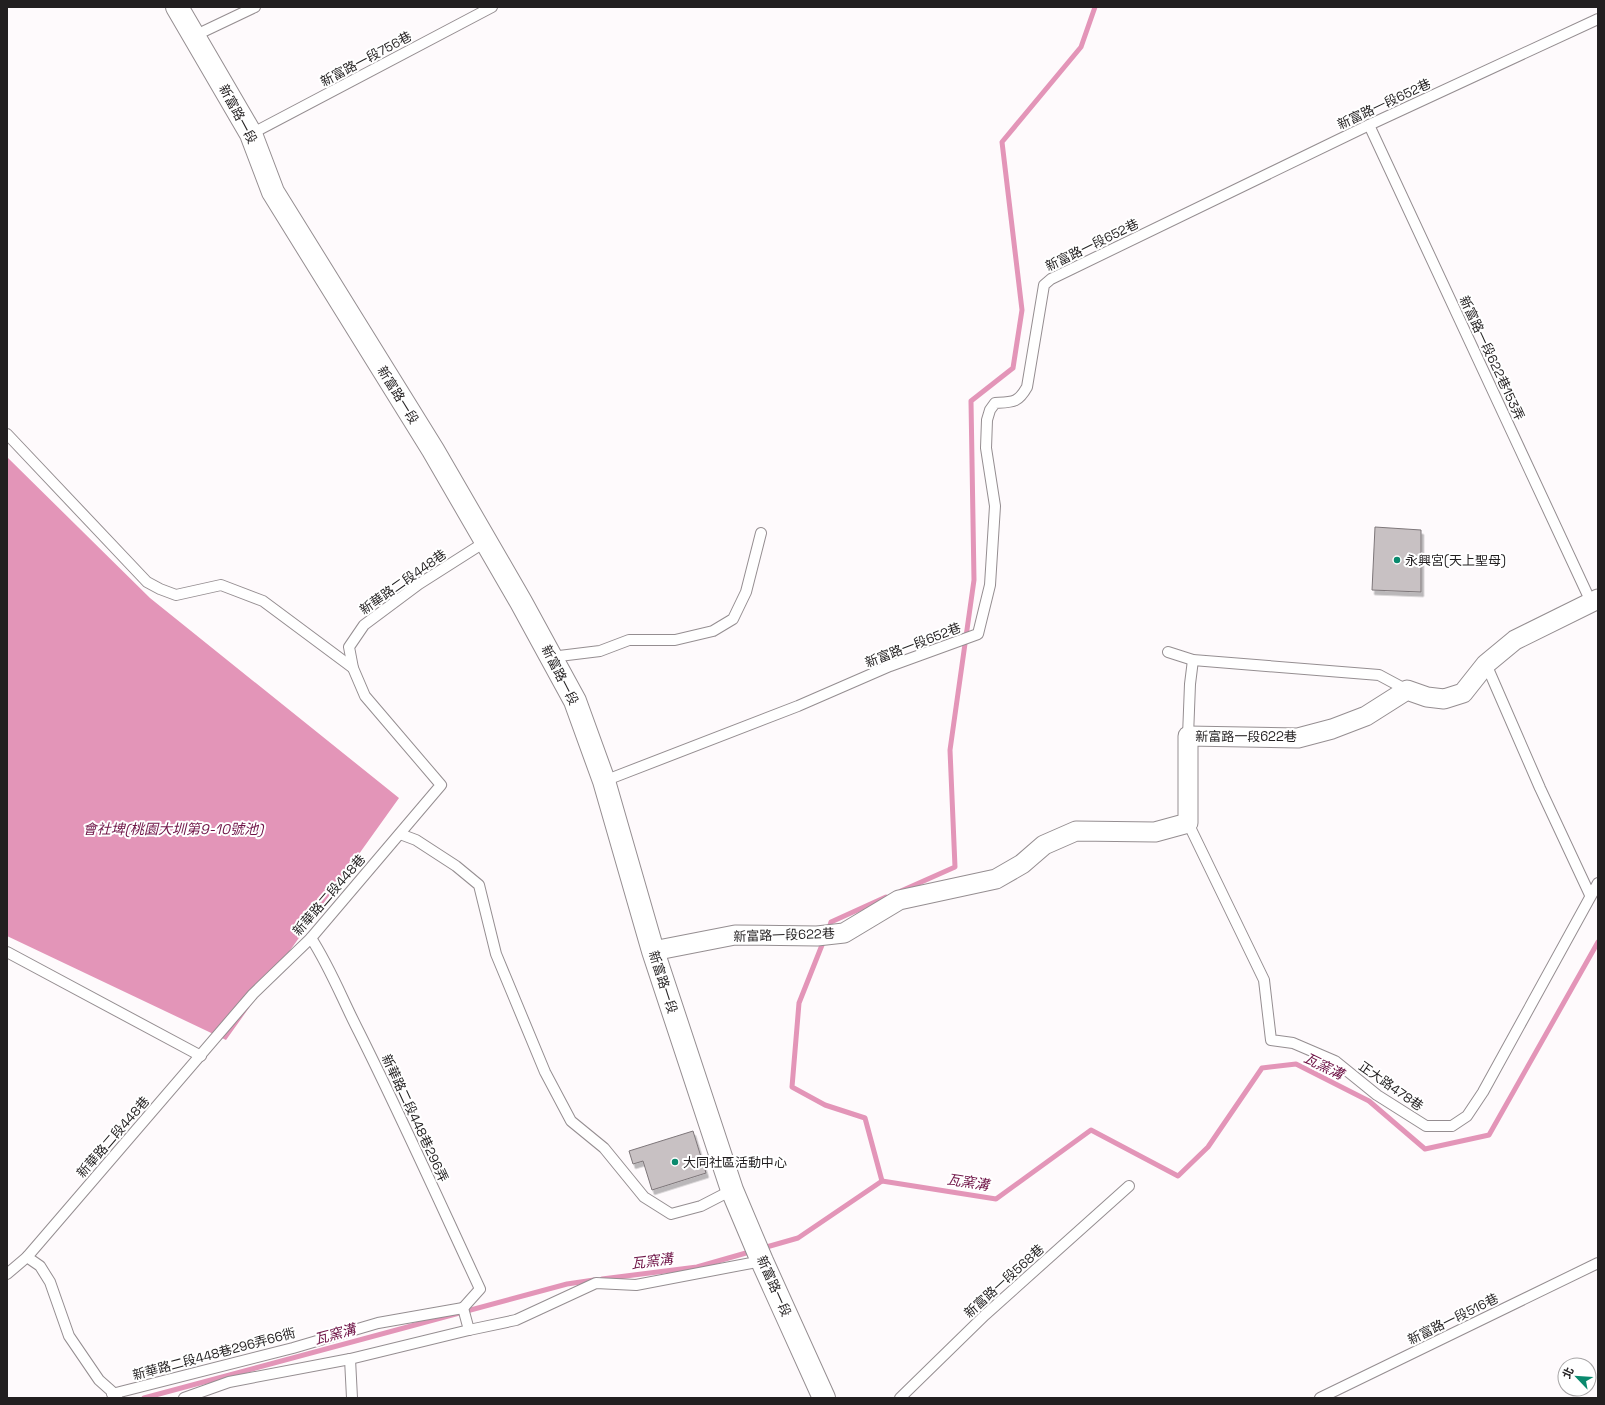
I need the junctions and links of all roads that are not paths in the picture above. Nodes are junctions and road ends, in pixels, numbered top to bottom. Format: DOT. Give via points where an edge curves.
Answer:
graph roads {
  1 [pos="178,7"];
  2 [pos="255,7"];
  3 [pos="492,7"];
  4 [pos="1598,19"];
  5 [pos="194,36"];
  6 [pos="1370,125"];
  7 [pos="251,134"];
  8 [pos="7,434"];
  9 [pos="761,533"];
  10 [pos="484,542"];
  11 [pos="1594,601"];
  12 [pos="1168,652"];
  13 [pos="551,657"];
  14 [pos="1193,660"];
  15 [pos="1486,664"];
  16 [pos="353,668"];
  17 [pos="1406,690"];
  18 [pos="1188,736"];
  19 [pos="604,781"];
  20 [pos="1188,823"];
  21 [pos="400,834"];
  22 [pos="1598,883"];
  23 [pos="1590,895"];
  24 [pos="311,938"];
  25 [pos="653,951"];
  26 [pos="7,952"];
  27 [pos="200,1056"];
  28 [pos="1129,1186"];
  29 [pos="732,1190"];
  30 [pos="27,1257"];
  31 [pos="762,1261"];
  32 [pos="1598,1263"];
  33 [pos="7,1274"];
  34 [pos="463,1308"];
  35 [pos="469,1330"];
  36 [pos="350,1359"];
  37 [pos="116,1396"];
  38 [pos="184,1398"];
  39 [pos="352,1398"];
  40 [pos="824,1398"];
  41 [pos="900,1398"];
  42 [pos="1320,1398"];
  1 -- 5 [label="street, 新富路一段"];
  2 -- 5 [label="lane"];
  3 -- 7 [label="lane, 新富路一段756巷"];
  4 -- 6 [label="lane, 新富路一段652巷"];
  5 -- 7 [label="street, 新富路一段"];
  6 -- 11 [label="lane, 新富路一段622巷153弄"];
  6 -- 19 [label="lane, 新富路一段652巷" via="1044,285 1027,387 1022,397 1014,402 995,403 987,420 986,448 995,506 990,585 978,634 890,666 798,706"];
  7 -- 10 [label="street, 新富路一段" via="273,192 433,450"];
  8 -- 16 [label="lane" via="147,582 176,595 221,585 263,601"];
  9 -- 13 [label="lane" via="742,598 733,618 713,631 675,640 629,640 600,651"];
  10 -- 13 [label="street, 新富路一段"];
  10 -- 16 [label="lane, 新華路二段448巷" via="419,584 364,625 349,647"];
  11 -- 15 [label="street" via="1515,640"];
  12 -- 14 [label="lane"];
  13 -- 19 [label="street, 新富路一段" via="575,700"];
  14 -- 17 [label="lane" via="1379,675"];
  14 -- 18 [label="lane"];
  15 -- 17 [label="street" via="1463,694 1444,699"];
  15 -- 23 [label="lane"];
  16 -- 21 [label="lane, 新華路二段448巷" via="365,696 440,785"];
  17 -- 18 [label="street, 新富路一段622巷" via="1366,716 1298,738"];
  18 -- 20 [label="street, 新富路一段622巷"];
  19 -- 25 [label="street, 新富路一段"];
  20 -- 23 [label="lane, 正大路478巷" via="1264,980 1271,1040 1293,1043 1335,1061 1377,1095 1426,1126 1452,1126 1467,1116 1483,1092"];
  20 -- 25 [label="street, 新富路一段622巷" via="1156,832 1076,831 1044,845 1022,864 996,879 898,900 844,933 817,936 735,935"];
  21 -- 24 [label="lane, 新華路二段448巷"];
  21 -- 29 [label="lane" via="416,840 456,866 479,885 496,954 545,1072 571,1121 604,1148 644,1197 671,1214 701,1206"];
  22 -- 23 [label="lane, 正大路478巷"];
  24 -- 27 [label="lane, 新華路二段448巷" via="253,994"];
  24 -- 34 [label="lane, 新華路二段448巷296弄" via="327,964 396,1107 480,1289"];
  25 -- 29 [label="street, 新富路一段"];
  26 -- 27 [label="lane"];
  27 -- 30 [label="lane, 新華路二段448巷"];
  28 -- 41 [label="lane, 新富路一段568巷" via="985,1315"];
  29 -- 31 [label="street, 新富路一段"];
  30 -- 33 [label="lane, 新華路二段448巷"];
  30 -- 37 [label="lane" via="40,1266 50,1282 69,1336 99,1380"];
  31 -- 35 [label="lane" via="636,1285 596,1283 516,1320"];
  31 -- 40 [label="street, 新富路一段"];
  32 -- 42 [label="lane, 新富路一段516巷"];
  34 -- 35 [label="lane"];
  34 -- 37 [label="lane, 新華路二段448巷296弄66衖" via="378,1323"];
  35 -- 36 [label="lane"];
  36 -- 38 [label="lane" via="229,1382"];
  36 -- 39 [label="lane"];
}
